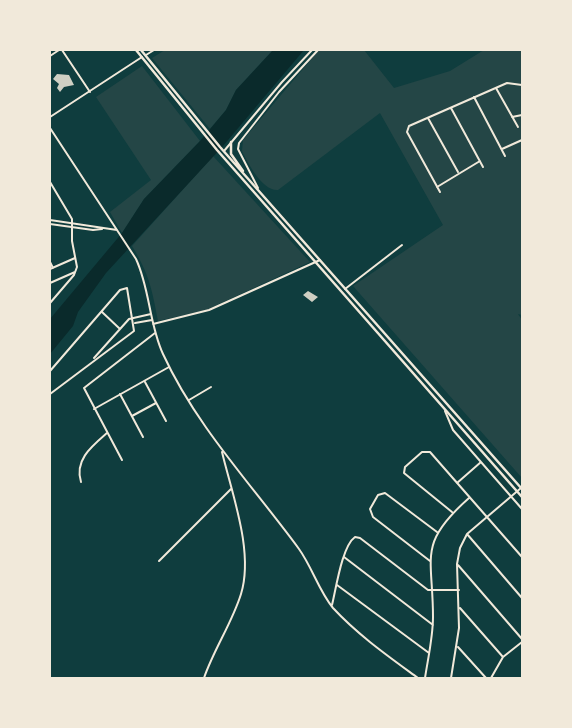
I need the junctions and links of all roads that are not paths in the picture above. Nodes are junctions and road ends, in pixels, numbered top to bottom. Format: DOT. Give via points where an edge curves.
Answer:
graph roads {
  1 [pos="61,50"];
  2 [pos="136,50"];
  3 [pos="141,50"];
  4 [pos="154,50"];
  5 [pos="312,50"];
  6 [pos="318,50"];
  7 [pos="50,56"];
  8 [pos="144,56"];
  9 [pos="522,85"];
  10 [pos="496,88"];
  11 [pos="90,92"];
  12 [pos="474,98"];
  13 [pos="450,108"];
  14 [pos="522,115"];
  15 [pos="50,116"];
  16 [pos="428,117"];
  17 [pos="512,117"];
  18 [pos="518,127"];
  19 [pos="50,128"];
  20 [pos="522,140"];
  21 [pos="231,142"];
  22 [pos="502,149"];
  23 [pos="224,151"];
  24 [pos="506,156"];
  25 [pos="480,161"];
  26 [pos="483,166"];
  27 [pos="243,172"];
  28 [pos="458,172"];
  29 [pos="50,182"];
  30 [pos="437,186"];
  31 [pos="258,189"];
  32 [pos="440,192"];
  33 [pos="50,222"];
  34 [pos="73,224"];
  35 [pos="73,228"];
  36 [pos="104,228"];
  37 [pos="117,230"];
  38 [pos="402,245"];
  39 [pos="75,258"];
  40 [pos="320,260"];
  41 [pos="50,262"];
  42 [pos="316,262"];
  43 [pos="51,268"];
  44 [pos="76,272"];
  45 [pos="50,283"];
  46 [pos="345,289"];
  47 [pos="50,303"];
  48 [pos="102,312"];
  49 [pos="151,314"];
  50 [pos="133,317"];
  51 [pos="152,320"];
  52 [pos="134,323"];
  53 [pos="153,324"];
  54 [pos="120,329"];
  55 [pos="155,333"];
  56 [pos="91,361"];
  57 [pos="169,366"];
  58 [pos="410,366"];
  59 [pos="50,371"];
  60 [pos="145,382"];
  61 [pos="211,387"];
  62 [pos="50,394"];
  63 [pos="120,394"];
  64 [pos="189,400"];
  65 [pos="156,403"];
  66 [pos="445,408"];
  67 [pos="94,410"];
  68 [pos="132,416"];
  69 [pos="166,421"];
  70 [pos="107,433"];
  71 [pos="143,437"];
  72 [pos="222,449"];
  73 [pos="122,460"];
  74 [pos="481,462"];
  75 [pos="81,482"];
  76 [pos="457,483"];
  77 [pos="231,489"];
  78 [pos="521,489"];
  79 [pos="517,491"];
  80 [pos="511,496"];
  81 [pos="522,497"];
  82 [pos="469,498"];
  83 [pos="522,509"];
  84 [pos="452,512"];
  85 [pos="487,517"];
  86 [pos="437,532"];
  87 [pos="467,534"];
  88 [pos="522,557"];
  89 [pos="344,558"];
  90 [pos="430,561"];
  91 [pos="159,562"];
  92 [pos="457,564"];
  93 [pos="337,585"];
  94 [pos="459,590"];
  95 [pos="432,591"];
  96 [pos="522,598"];
  97 [pos="331,605"];
  98 [pos="460,608"];
  99 [pos="433,625"];
  100 [pos="522,640"];
  101 [pos="457,646"];
  102 [pos="429,653"];
  103 [pos="503,657"];
  104 [pos="492,674"];
  105 [pos="204,678"];
  106 [pos="418,678"];
  107 [pos="425,678"];
  108 [pos="451,678"];
  109 [pos="486,678"];
  110 [pos="491,678"];
  111 [pos="495,678"];
  1 -- 7 [label="street"];
  1 -- 11 [label="street"];
  2 -- 8 [label="main road"];
  3 -- 8 [label="main road"];
  4 -- 8 [label="street"];
  5 -- 21 [label="street"];
  6 -- 31 [label="street" via="279,92 239,143 238,149"];
  8 -- 11 [label="street"];
  8 -- 23 [label="main road"];
  8 -- 42 [label="main road" via="217,150"];
  9 -- 10 [label="street" via="507,83"];
  10 -- 12 [label="street"];
  10 -- 17 [label="street"];
  11 -- 15 [label="street"];
  12 -- 13 [label="street"];
  12 -- 22 [label="street"];
  13 -- 16 [label="street"];
  13 -- 25 [label="street"];
  14 -- 17 [label="street"];
  16 -- 28 [label="street"];
  16 -- 30 [label="street" via="409,126 407,132"];
  17 -- 18 [label="street"];
  19 -- 37 [label="street"];
  20 -- 22 [label="street"];
  21 -- 23 [label="street"];
  21 -- 27 [label="main road" via="231,154"];
  22 -- 24 [label="street"];
  23 -- 27 [label="main road"];
  25 -- 26 [label="street"];
  25 -- 28 [label="street"];
  27 -- 31 [label="main road"];
  28 -- 30 [label="street"];
  29 -- 34 [label="street"];
  30 -- 32 [label="street"];
  31 -- 40 [label="main road"];
  33 -- 34 [label="street"];
  33 -- 35 [label="street"];
  34 -- 35 [label="street"];
  34 -- 36 [label="street"];
  35 -- 36 [label="street"];
  35 -- 39 [label="street"];
  36 -- 37 [label="street"];
  37 -- 49 [label="street" via="143,276"];
  38 -- 46 [label="street"];
  39 -- 43 [label="street"];
  39 -- 44 [label="street"];
  40 -- 42 [label="street"];
  40 -- 46 [label="main road"];
  41 -- 43 [label="street"];
  42 -- 53 [label="street" via="209,310"];
  42 -- 58 [label="main road"];
  44 -- 45 [label="street"];
  44 -- 47 [label="street"];
  46 -- 58 [label="main road"];
  48 -- 50 [label="street" via="125,288 129,292"];
  48 -- 54 [label="street"];
  48 -- 59 [label="street"];
  49 -- 50 [label="street"];
  49 -- 51 [label="street"];
  50 -- 52 [label="street"];
  50 -- 54 [label="street"];
  51 -- 52 [label="street"];
  51 -- 53 [label="street"];
  52 -- 56 [label="street" via="134,331"];
  53 -- 55 [label="street"];
  54 -- 56 [label="street"];
  55 -- 57 [label="street"];
  55 -- 67 [label="street" via="86,384 84,392"];
  56 -- 62 [label="street"];
  57 -- 60 [label="street"];
  57 -- 64 [label="street"];
  58 -- 66 [label="main road"];
  58 -- 78 [label="main road"];
  60 -- 63 [label="street"];
  60 -- 65 [label="street"];
  61 -- 64 [label="street"];
  63 -- 67 [label="street"];
  63 -- 68 [label="street"];
  64 -- 72 [label="street"];
  65 -- 68 [label="street"];
  65 -- 69 [label="street"];
  66 -- 74 [label="street" via="453,430"];
  66 -- 79 [label="main road"];
  67 -- 70 [label="street"];
  68 -- 71 [label="street"];
  70 -- 73 [label="street"];
  70 -- 75 [label="street" via="83,459 79,469"];
  72 -- 77 [label="street"];
  72 -- 97 [label="street" via="305,556"];
  74 -- 76 [label="street"];
  74 -- 80 [label="street"];
  76 -- 82 [label="street"];
  76 -- 84 [label="street" via="430,452 422,452 405,467 408,476"];
  77 -- 91 [label="street"];
  77 -- 105 [label="street" via="243,546 245,579 237,605"];
  78 -- 79 [label="street"];
  79 -- 80 [label="street"];
  79 -- 81 [label="main road"];
  80 -- 83 [label="street"];
  80 -- 85 [label="street"];
  82 -- 84 [label="street"];
  82 -- 85 [label="street"];
  84 -- 86 [label="street"];
  85 -- 87 [label="street"];
  85 -- 88 [label="street"];
  86 -- 90 [label="street"];
  86 -- 90 [label="street" via="383,492 370,509 373,517"];
  87 -- 92 [label="street"];
  87 -- 96 [label="street"];
  89 -- 93 [label="street"];
  89 -- 95 [label="street" via="351,540 360,538"];
  89 -- 99 [label="street"];
  90 -- 95 [label="street"];
  92 -- 94 [label="street"];
  92 -- 100 [label="street"];
  93 -- 97 [label="street"];
  93 -- 102 [label="street"];
  94 -- 95 [label="street"];
  94 -- 98 [label="street"];
  95 -- 99 [label="street"];
  97 -- 106 [label="street" via="359,633"];
  98 -- 101 [label="street"];
  98 -- 103 [label="street"];
  99 -- 102 [label="street"];
  100 -- 103 [label="street"];
  101 -- 108 [label="street"];
  101 -- 109 [label="street"];
  102 -- 107 [label="street"];
  103 -- 104 [label="street"];
  104 -- 110 [label="street"];
  104 -- 111 [label="street"];
}
